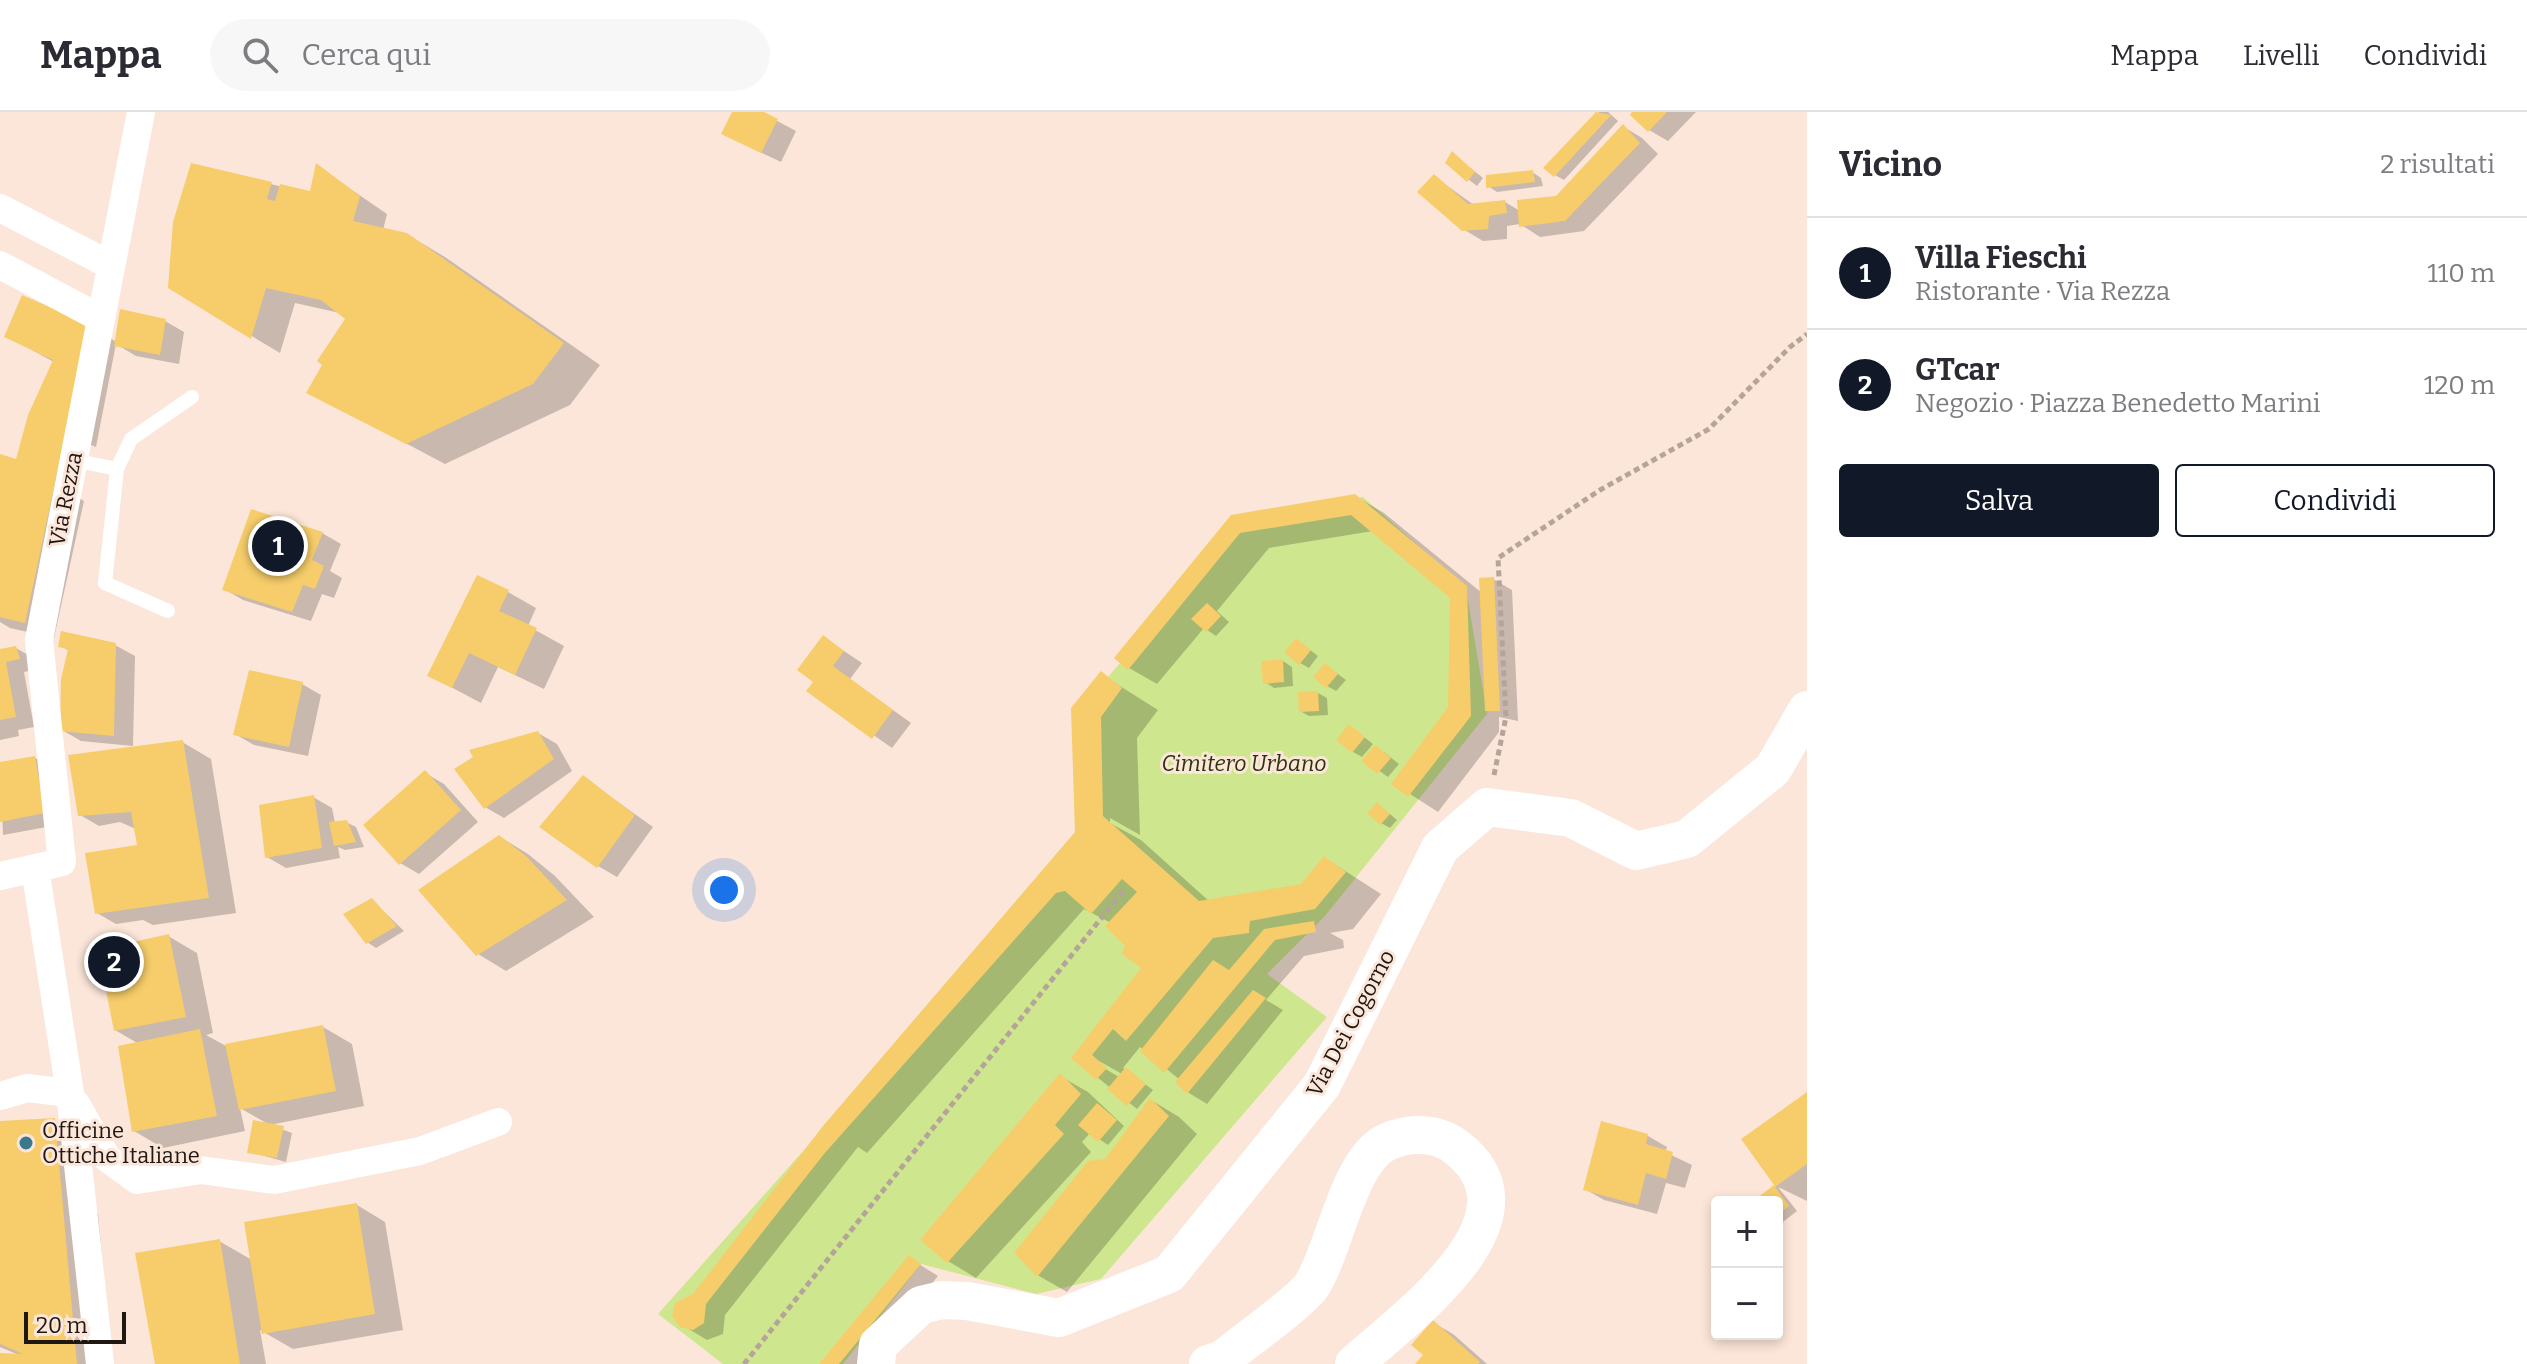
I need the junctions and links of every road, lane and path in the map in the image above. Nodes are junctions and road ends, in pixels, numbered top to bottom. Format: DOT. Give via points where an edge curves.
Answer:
graph roads {
  1 [pos="141,112"];
  2 [pos="0,208"];
  3 [pos="0,265"];
  4 [pos="110,265"];
  5 [pos="100,318"];
  6 [pos="1807,334"];
  7 [pos="192,397"];
  8 [pos="73,460"];
  9 [pos="117,469"];
  10 [pos="168,611"];
  11 [pos="1807,710"];
  12 [pos="1487,807"];
  13 [pos="35,868"];
  14 [pos="0,876"];
  15 [pos="1123,891"];
  16 [pos="70,1093"];
  17 [pos="0,1096"];
  18 [pos="498,1122"];
  19 [pos="100,1364"];
  20 [pos="744,1364"];
  21 [pos="876,1364"];
  22 [pos="1208,1364"];
  23 [pos="1354,1364"];
  1 -- 4 [label="street, Via Rezza"];
  2 -- 4 [label="street"];
  3 -- 5 [label="street"];
  4 -- 5 [label="street, Via Rezza"];
  5 -- 8 [label="street, Via Rezza"];
  6 -- 12 [label="path" via="1709,429 1600,490 1498,558 1506,717"];
  7 -- 9 [label="lane" via="131,439"];
  8 -- 9 [label="lane"];
  8 -- 13 [label="street, Via Rezza" via="39,640 62,862"];
  9 -- 10 [label="lane" via="105,583"];
  11 -- 12 [label="street" via="1773,769 1687,839 1636,851 1571,818"];
  12 -- 21 [label="street, Via Dei Cogorno" via="1440,848 1322,1085 1169,1274 1059,1318 967,1301 921,1305 878,1345"];
  13 -- 14 [label="street"];
  13 -- 16 [label="street"];
  15 -- 20 [label="path"];
  16 -- 17 [label="street" via="27,1088"];
  16 -- 18 [label="street" via="107,1158 137,1180 201,1170 274,1180 420,1151"];
  16 -- 19 [label="street"];
  22 -- 23 [label="street" via="1223,1359 1311,1287 1366,1158 1407,1135 1431,1135 1471,1159 1483,1180 1483,1227 1442,1284"];
}
